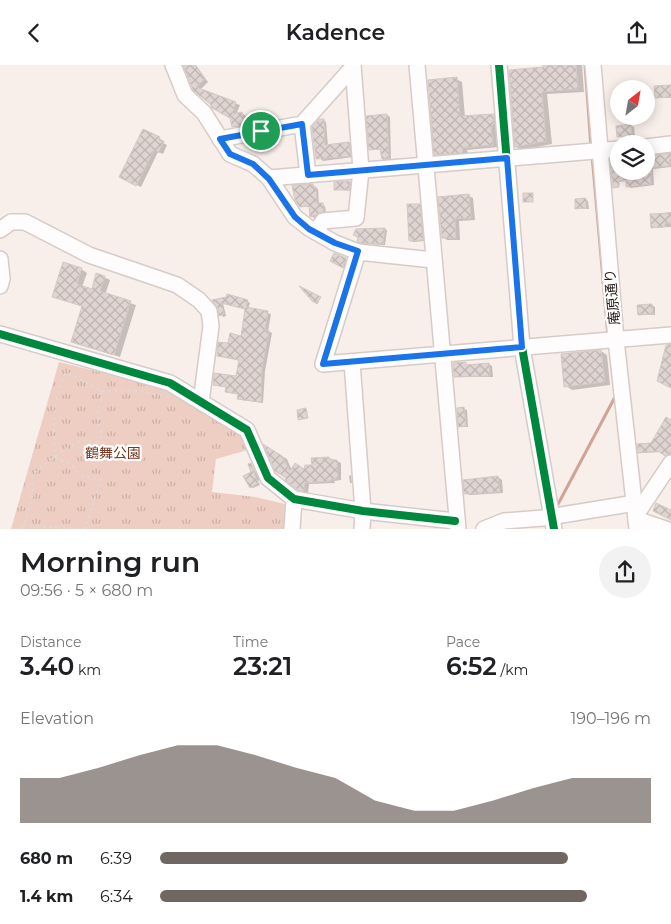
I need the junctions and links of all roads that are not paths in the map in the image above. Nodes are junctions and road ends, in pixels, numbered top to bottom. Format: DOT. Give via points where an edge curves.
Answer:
graph roads {
  1 [pos="173,65"];
  2 [pos="417,65"];
  3 [pos="499,65"];
  4 [pos="593,65"];
  5 [pos="353,66"];
  6 [pos="302,124"];
  7 [pos="220,139"];
  8 [pos="671,144"];
  9 [pos="655,146"];
  10 [pos="610,150"];
  11 [pos="599,151"];
  12 [pos="507,158"];
  13 [pos="425,164"];
  14 [pos="361,170"];
  15 [pos="308,175"];
  16 [pos="269,179"];
  17 [pos="0,230"];
  18 [pos="316,232"];
  19 [pos="358,251"];
  20 [pos="0,259"];
  21 [pos="433,260"];
  22 [pos="0,286"];
  23 [pos="0,333"];
  24 [pos="671,335"];
  25 [pos="616,339"];
  26 [pos="522,347"];
  27 [pos="441,354"];
  28 [pos="352,362"];
  29 [pos="201,403"];
  30 [pos="671,463"];
  31 [pos="294,499"];
  32 [pos="363,511"];
  33 [pos="636,517"];
  34 [pos="547,523"];
  35 [pos="457,525"];
  36 [pos="292,529"];
  37 [pos="362,529"];
  38 [pos="484,529"];
  39 [pos="666,529"];
  1 -- 7 [label="street" via="185,95 204,113"];
  2 -- 13 [label="street"];
  3 -- 12 [label="street"];
  4 -- 11 [label="street, 庵原通り"];
  5 -- 6 [label="street"];
  5 -- 14 [label="street"];
  6 -- 7 [label="street"];
  6 -- 15 [label="street"];
  7 -- 16 [label="street" via="230,154 253,164"];
  8 -- 9 [label="street"];
  10 -- 11 [label="street"];
  11 -- 12 [label="street"];
  11 -- 25 [label="street, 庵原通り"];
  12 -- 13 [label="street"];
  12 -- 26 [label="street"];
  13 -- 14 [label="street"];
  13 -- 21 [label="street"];
  14 -- 15 [label="street"];
  14 -- 18 [label="street" via="356,218 323,221"];
  15 -- 16 [label="street"];
  16 -- 18 [label="street" via="295,217"];
  17 -- 29 [label="street" via="11,222 25,222 89,255 177,285 199,300 209,311 211,326"];
  18 -- 19 [label="street"];
  19 -- 21 [label="street"];
  19 -- 28 [label="street" via="323,364"];
  20 -- 22 [label="street"];
  21 -- 27 [label="street"];
  23 -- 29 [label="street" via="170,383"];
  24 -- 25 [label="street"];
  25 -- 26 [label="street"];
  25 -- 33 [label="street, 庵原通り"];
  26 -- 27 [label="street"];
  26 -- 34 [label="street"];
  27 -- 28 [label="street"];
  27 -- 35 [label="street"];
  28 -- 32 [label="street"];
  29 -- 31 [label="street" via="247,431 268,478"];
  30 -- 33 [label="street"];
  31 -- 32 [label="street"];
  31 -- 36 [label="street"];
  32 -- 35 [label="street"];
  32 -- 37 [label="street"];
  33 -- 34 [label="street"];
  33 -- 39 [label="street"];
  34 -- 38 [label="street" via="504,521"];
}
